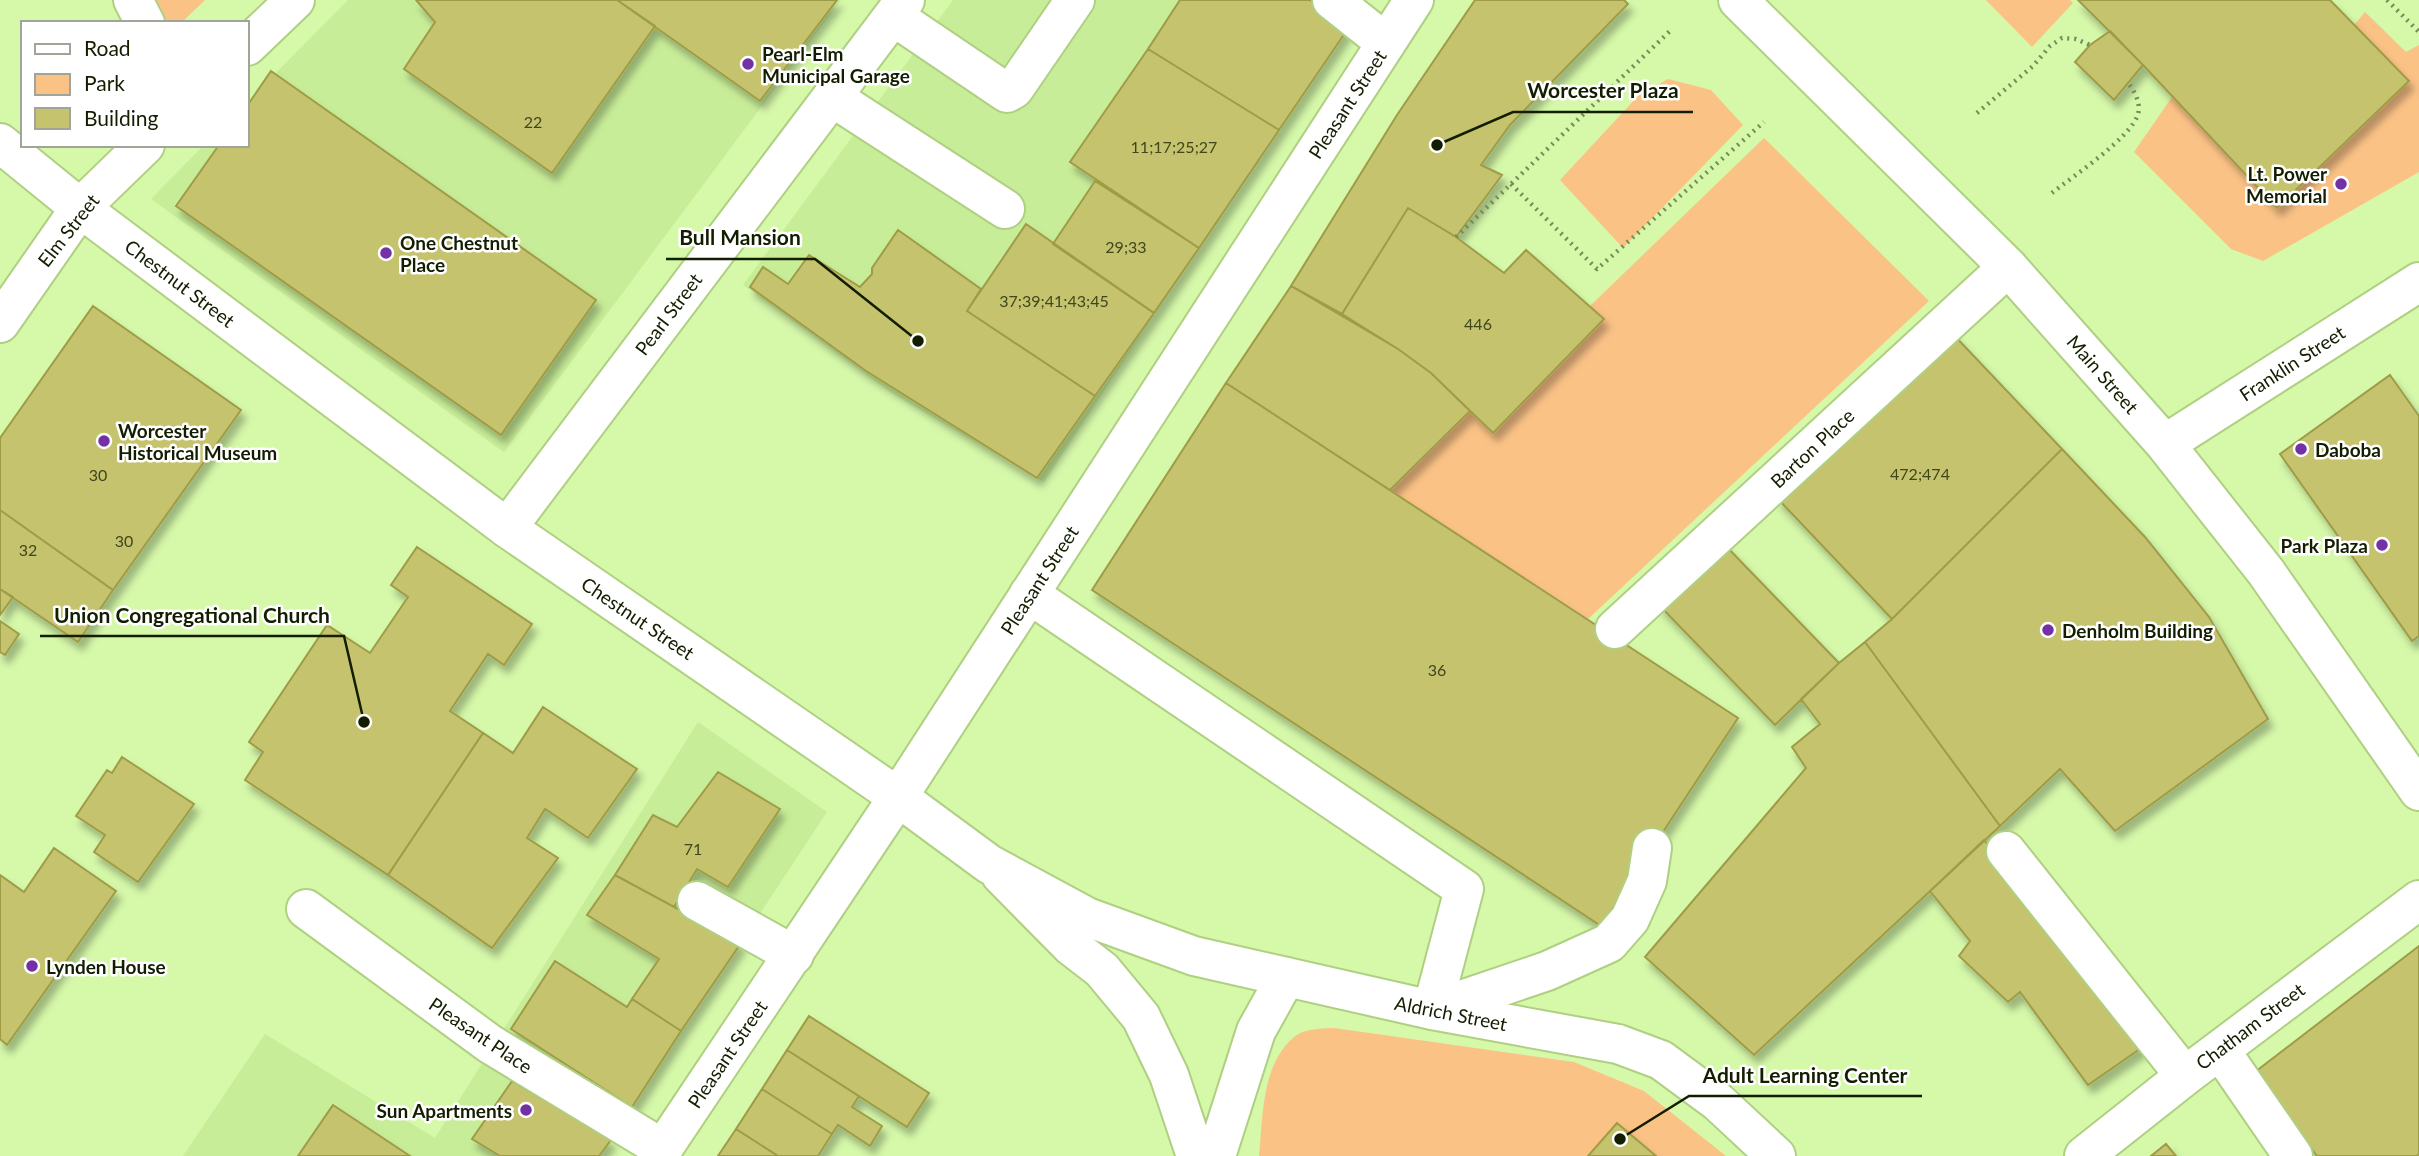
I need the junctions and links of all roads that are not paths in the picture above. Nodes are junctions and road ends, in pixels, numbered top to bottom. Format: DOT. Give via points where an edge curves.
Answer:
graph roads {
  1 [pos="132,0"];
  2 [pos="295,0"];
  3 [pos="1075,0"];
  4 [pos="1332,0"];
  5 [pos="1414,0"];
  6 [pos="1738,0"];
  7 [pos="899,8"];
  8 [pos="144,21"];
  9 [pos="1386,43"];
  10 [pos="248,45"];
  11 [pos="832,97"];
  12 [pos="0,143"];
  13 [pos="143,147"];
  14 [pos="80,208"];
  15 [pos="1005,209"];
  16 [pos="2008,267"];
  17 [pos="2415,291"];
  18 [pos="0,323"];
  19 [pos="2165,444"];
  20 [pos="507,528"];
  21 [pos="1029,594"];
  22 [pos="1615,629"];
  23 [pos="2419,791"];
  24 [pos="898,797"];
  25 [pos="1652,848"];
  26 [pos="2006,851"];
  27 [pos="989,863"];
  28 [pos="2419,900"];
  29 [pos="697,901"];
  30 [pos="306,909"];
  31 [pos="794,955"];
  32 [pos="1286,978"];
  33 [pos="1432,1010"];
  34 [pos="2220,1050"];
  35 [pos="2185,1076"];
  36 [pos="661,1152"];
  37 [pos="1196,1156"];
  38 [pos="1216,1156"];
  39 [pos="1776,1156"];
  40 [pos="2084,1156"];
  41 [pos="2292,1156"];
  1 -- 8 [label="main road"];
  2 -- 10 [label="main road"];
  3 -- 7 [label="main road" via="1007,93"];
  4 -- 9 [label="main road"];
  5 -- 9 [label="main road, Pleasant Street"];
  6 -- 16 [label="main road, Main Street"];
  7 -- 11 [label="main road, Pearl Street"];
  9 -- 21 [label="main road, Pleasant Street"];
  11 -- 15 [label="main road"];
  11 -- 20 [label="main road, Pearl Street"];
  12 -- 14 [label="main road, Chestnut Street"];
  13 -- 14 [label="main road, Elm Street"];
  14 -- 18 [label="main road, Elm Street"];
  14 -- 20 [label="main road, Chestnut Street"];
  16 -- 19 [label="main road, Main Street"];
  16 -- 22 [label="main road, Barton Place"];
  17 -- 19 [label="main road, Franklin Street"];
  19 -- 23 [label="main road, Main Street" via="2266,572"];
  20 -- 24 [label="main road, Chestnut Street"];
  21 -- 24 [label="main road, Pleasant Street"];
  21 -- 33 [label="main road" via="1464,889"];
  24 -- 27 [label="main road, Chestnut Street"];
  24 -- 31 [label="main road, Pleasant Street"];
  25 -- 33 [label="main road" via="1639,900 1609,943 1547,971"];
  26 -- 35 [label="main road"];
  27 -- 32 [label="main road, Aldrich Street" via="1087,917 1194,956"];
  27 -- 37 [label="main road, Chestnut Street" via="1071,946 1102,970 1140,1017 1169,1075"];
  28 -- 34 [label="main road, Chatham Street"];
  29 -- 31 [label="main road"];
  30 -- 36 [label="main road, Pleasant Place" via="489,1044"];
  31 -- 36 [label="main road, Pleasant Street"];
  32 -- 33 [label="main road, Aldrich Street"];
  32 -- 38 [label="main road" via="1256,1031"];
  33 -- 39 [label="main road, Aldrich Street" via="1618,1044 1661,1060 1718,1102"];
  34 -- 35 [label="main road, Chatham Street"];
  34 -- 41 [label="main road"];
  35 -- 40 [label="main road, Chatham Street"];
}
